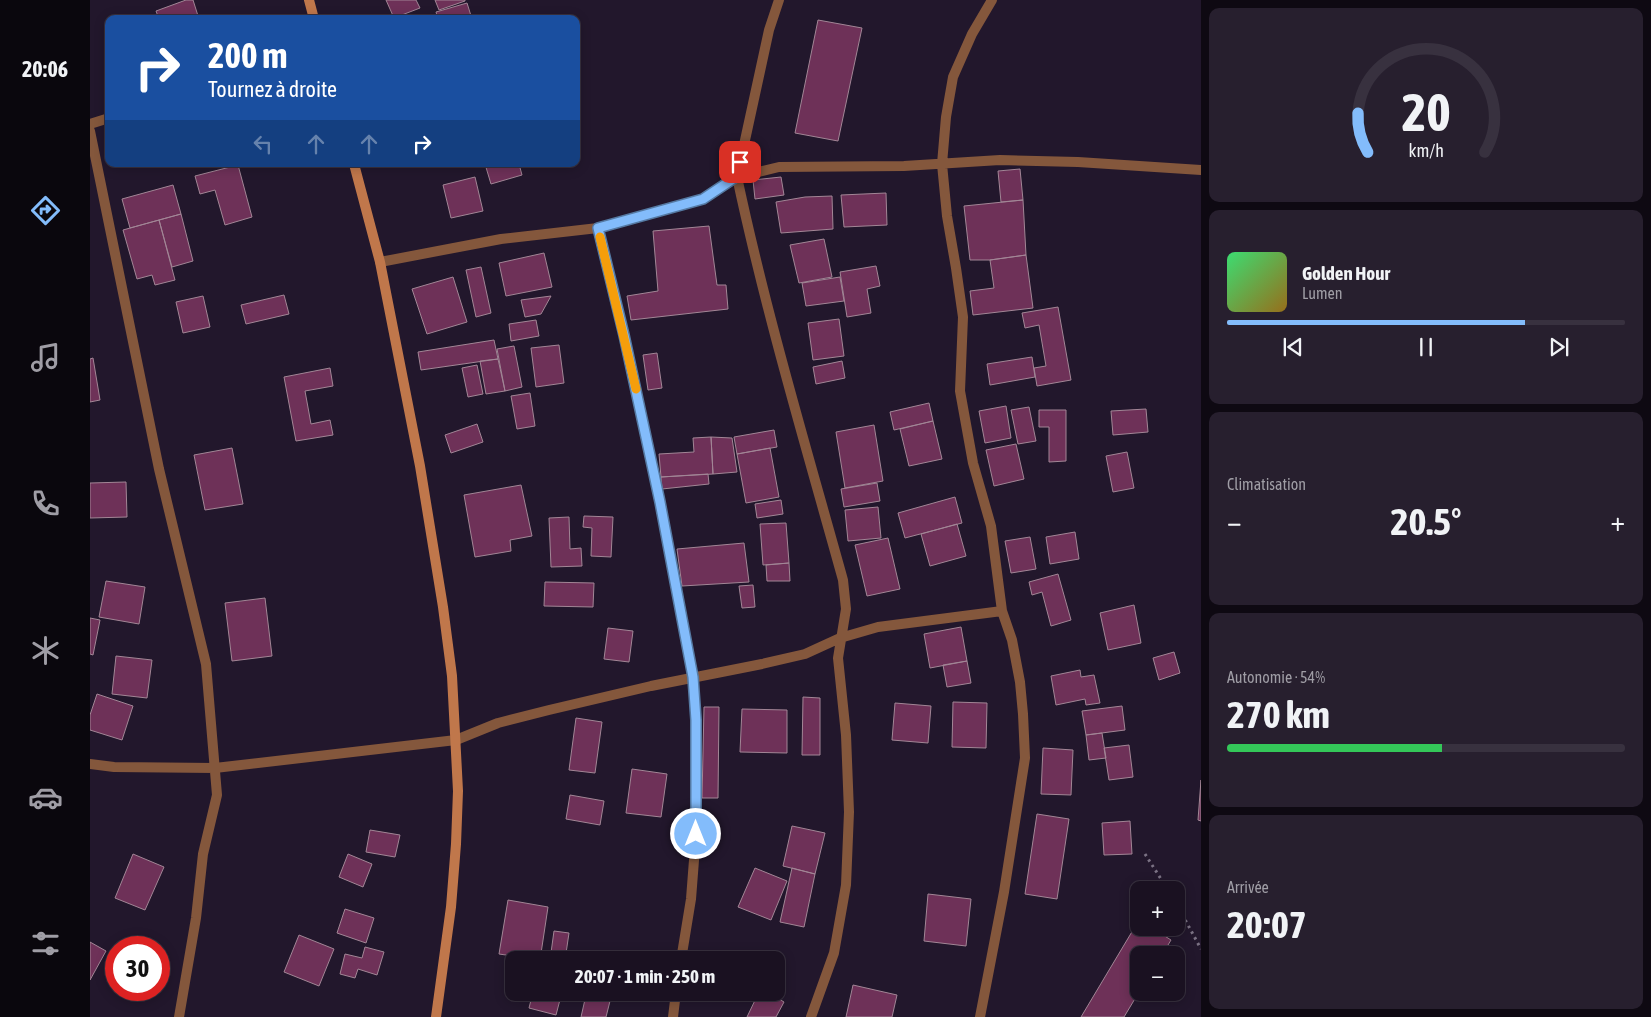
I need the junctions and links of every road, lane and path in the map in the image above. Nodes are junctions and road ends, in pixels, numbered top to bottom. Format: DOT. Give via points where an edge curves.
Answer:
graph roads {
  1 [pos="309,0"];
  2 [pos="779,0"];
  3 [pos="992,0"];
  4 [pos="313,15"];
  5 [pos="105,119"];
  6 [pos="90,124"];
  7 [pos="90,131"];
  8 [pos="942,164"];
  9 [pos="355,167"];
  10 [pos="1201,170"];
  11 [pos="736,177"];
  12 [pos="598,228"];
  13 [pos="380,262"];
  14 [pos="1002,611"];
  15 [pos="840,638"];
  16 [pos="693,677"];
  17 [pos="456,740"];
  18 [pos="90,764"];
  19 [pos="215,768"];
  20 [pos="1145,854"];
  21 [pos="1162,881"];
  22 [pos="1185,920"];
  23 [pos="1201,949"];
  24 [pos="683,951"];
  25 [pos="675,1001"];
  26 [pos="179,1017"];
  27 [pos="436,1017"];
  28 [pos="673,1017"];
  29 [pos="811,1017"];
  30 [pos="980,1017"];
  1 -- 4 [label="main road"];
  2 -- 11 [label="street" via="769,30"];
  3 -- 8 [label="street" via="972,34 954,77"];
  5 -- 6 [label="street"];
  7 -- 19 [label="street" via="159,468 206,664"];
  8 -- 10 [label="street" via="1000,160"];
  8 -- 11 [label="street" via="779,167"];
  8 -- 14 [label="street" via="962,317 960,390 973,463 991,526"];
  9 -- 13 [label="main road"];
  11 -- 12 [label="street" via="703,199"];
  11 -- 15 [label="street" via="793,404 843,580 846,609"];
  12 -- 13 [label="street" via="501,239"];
  12 -- 16 [label="street" via="660,502"];
  13 -- 17 [label="main road" via="430,525 452,676"];
  14 -- 15 [label="street" via="878,626"];
  14 -- 30 [label="street" via="1012,640 1020,682 1025,758"];
  15 -- 16 [label="street" via="805,654"];
  15 -- 29 [label="street" via="838,658 849,812 846,885 834,953"];
  16 -- 17 [label="street" via="498,723"];
  16 -- 24 [label="street" via="696,834"];
  17 -- 19 [label="street"];
  17 -- 27 [label="main road" via="458,791 451,907"];
  18 -- 19 [label="street"];
  19 -- 26 [label="street" via="217,795 203,854"];
  20 -- 21 [label="path"];
  22 -- 23 [label="path"];
  25 -- 28 [label="street"];
}
